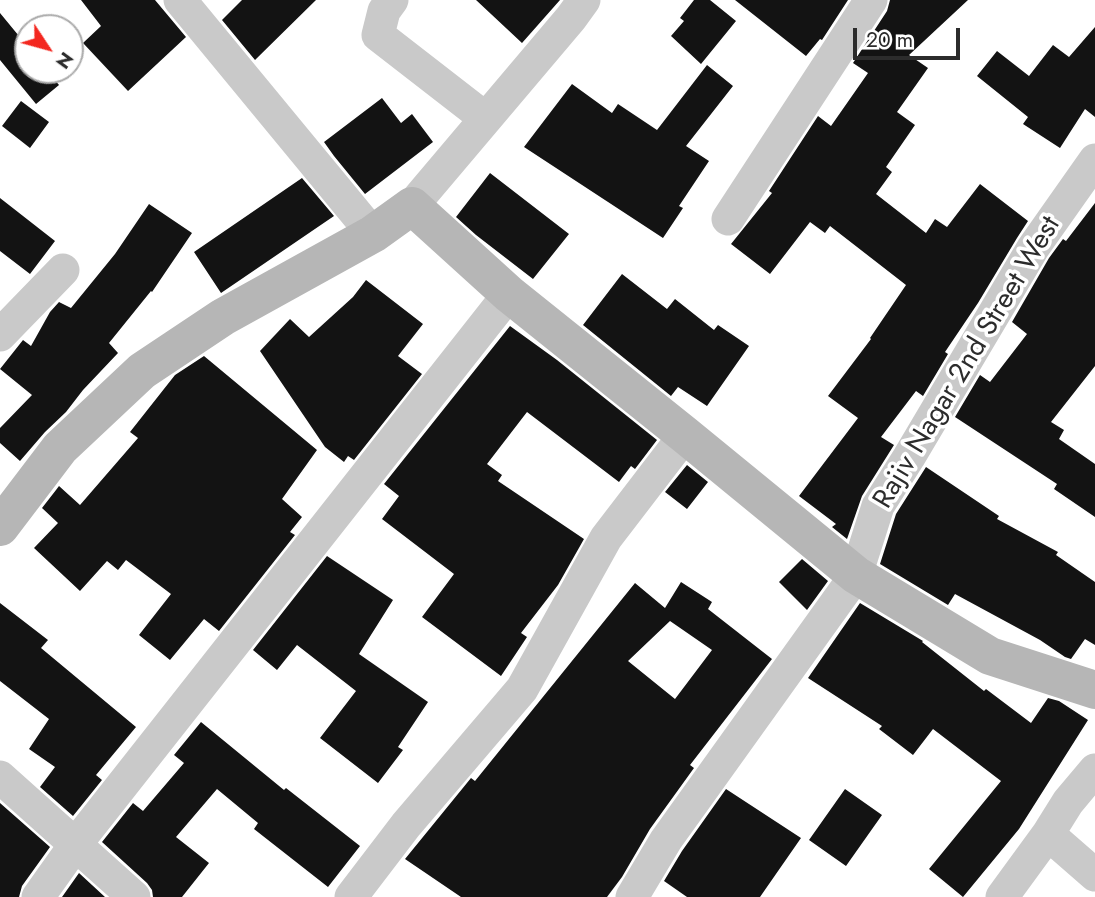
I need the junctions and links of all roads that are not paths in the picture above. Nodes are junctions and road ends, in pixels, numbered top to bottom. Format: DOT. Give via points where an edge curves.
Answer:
graph roads {
  1 [pos="180,0"];
  2 [pos="392,0"];
  3 [pos="584,0"];
  4 [pos="871,0"];
  5 [pos="485,118"];
  6 [pos="1095,160"];
  7 [pos="412,206"];
  8 [pos="728,219"];
  9 [pos="373,234"];
  10 [pos="63,270"];
  11 [pos="509,294"];
  12 [pos="0,335"];
  13 [pos="685,435"];
  14 [pos="0,527"];
  15 [pos="856,575"];
  16 [pos="1095,690"];
  17 [pos="1095,770"];
  18 [pos="0,777"];
  19 [pos="1048,834"];
  20 [pos="75,845"];
  21 [pos="1095,875"];
  22 [pos="38,897"];
  23 [pos="134,897"];
  24 [pos="351,897"];
  25 [pos="632,897"];
  26 [pos="1002,897"];
  1 -- 9 [label="street"];
  2 -- 5 [label="street" via="377,35"];
  3 -- 5 [label="street"];
  4 -- 8 [label="street"];
  5 -- 7 [label="street"];
  6 -- 15 [label="street, Rajiv Nagar 2nd Street West" via="1033,248 878,506"];
  7 -- 9 [label="street"];
  7 -- 11 [label="street"];
  9 -- 14 [label="street" via="223,317 142,371 60,448"];
  10 -- 12 [label="street"];
  11 -- 13 [label="street"];
  11 -- 20 [label="street"];
  13 -- 15 [label="street"];
  13 -- 24 [label="street" via="606,538 522,689"];
  15 -- 16 [label="street" via="990,656"];
  15 -- 25 [label="street, Rajiv Nagar 2nd Street West" via="666,840"];
  17 -- 19 [label="street"];
  18 -- 20 [label="street"];
  19 -- 21 [label="street"];
  19 -- 26 [label="street"];
  20 -- 22 [label="street"];
  20 -- 23 [label="street"];
}
